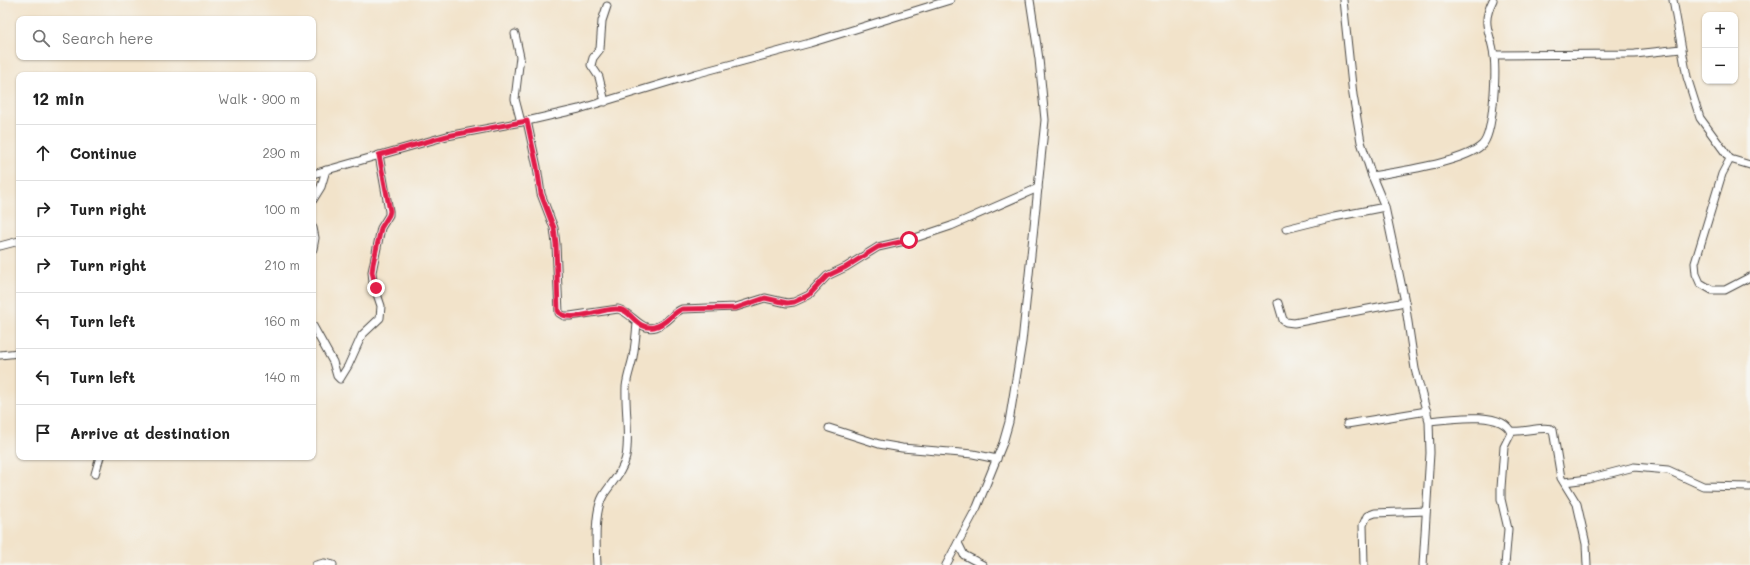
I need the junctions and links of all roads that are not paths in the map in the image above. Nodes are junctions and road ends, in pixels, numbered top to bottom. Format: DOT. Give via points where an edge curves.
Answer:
graph roads {
  1 [pos="950,0"];
  2 [pos="1030,0"];
  3 [pos="1343,0"];
  4 [pos="1493,0"];
  5 [pos="1673,0"];
  6 [pos="607,6"];
  7 [pos="515,34"];
  8 [pos="1682,49"];
  9 [pos="1494,55"];
  10 [pos="605,102"];
  11 [pos="524,122"];
  12 [pos="379,155"];
  13 [pos="1730,159"];
  14 [pos="1750,165"];
  15 [pos="326,170"];
  16 [pos="316,173"];
  17 [pos="1372,176"];
  18 [pos="1038,188"];
  19 [pos="316,195"];
  20 [pos="1385,207"];
  21 [pos="1286,229"];
  22 [pos="16,242"];
  23 [pos="0,246"];
  24 [pos="1750,277"];
  25 [pos="1405,302"];
  26 [pos="1278,303"];
  27 [pos="637,324"];
  28 [pos="316,331"];
  29 [pos="16,353"];
  30 [pos="0,355"];
  31 [pos="1427,411"];
  32 [pos="1430,421"];
  33 [pos="1347,424"];
  34 [pos="829,428"];
  35 [pos="1511,431"];
  36 [pos="997,459"];
  37 [pos="99,460"];
  38 [pos="95,474"];
  39 [pos="1564,482"];
  40 [pos="1750,487"];
  41 [pos="1426,511"];
  42 [pos="958,543"];
  43 [pos="964,555"];
  44 [pos="951,556"];
  45 [pos="316,565"];
  46 [pos="333,565"];
  47 [pos="597,565"];
  48 [pos="946,565"];
  49 [pos="982,565"];
  50 [pos="1364,565"];
  51 [pos="1423,565"];
  52 [pos="1505,565"];
  53 [pos="1587,565"];
  1 -- 10 [label="street"];
  2 -- 18 [label="street" via="1045,120"];
  3 -- 17 [label="street" via="1353,95 1361,142"];
  4 -- 9 [label="street" via="1486,22"];
  5 -- 8 [label="street"];
  6 -- 10 [label="street" via="602,21 600,50 591,65 599,76"];
  7 -- 11 [label="street" via="520,57 515,98"];
  8 -- 9 [label="street" via="1634,54"];
  8 -- 13 [label="street" via="1687,77 1700,118"];
  9 -- 17 [label="street" via="1493,105 1488,136 1483,145 1441,163"];
  10 -- 11 [label="street"];
  11 -- 12 [label="street" via="447,136"];
  11 -- 27 [label="street" via="537,167 541,194 554,228 559,313 570,316 618,309 626,312"];
  12 -- 15 [label="street"];
  12 -- 28 [label="street" via="390,211 381,228 372,272 381,306 380,318 362,335 340,379"];
  13 -- 14 [label="street"];
  13 -- 24 [label="street" via="1722,174 1696,263 1696,274 1700,283 1712,290 1725,290"];
  15 -- 16 [label="street"];
  15 -- 19 [label="street"];
  17 -- 20 [label="street"];
  18 -- 27 [label="street" via="951,226 878,247 827,276 809,295 794,302 765,298 736,308 682,309 655,327"];
  18 -- 36 [label="street" via="1022,342 1009,422"];
  20 -- 21 [label="street"];
  20 -- 25 [label="street"];
  22 -- 23 [label="street"];
  25 -- 26 [label="street" via="1294,323 1283,320"];
  25 -- 31 [label="street" via="1415,369"];
  27 -- 47 [label="street" via="633,358 626,385 628,438 625,464 599,505"];
  29 -- 30 [label="street"];
  31 -- 32 [label="street"];
  31 -- 33 [label="street"];
  32 -- 35 [label="street" via="1491,419 1502,423"];
  32 -- 41 [label="street"];
  34 -- 36 [label="street" via="879,444"];
  35 -- 39 [label="street" via="1553,429 1560,473"];
  35 -- 52 [label="street" via="1504,448 1501,488 1508,529"];
  36 -- 42 [label="street" via="977,507"];
  37 -- 38 [label="street"];
  39 -- 40 [label="street" via="1634,467 1668,470 1703,486"];
  39 -- 53 [label="street" via="1577,504 1586,544"];
  41 -- 50 [label="street" via="1375,513 1367,516 1363,525"];
  41 -- 51 [label="street"];
  42 -- 43 [label="street"];
  42 -- 44 [label="street"];
  43 -- 44 [label="street"];
  43 -- 49 [label="street"];
  44 -- 48 [label="street"];
  45 -- 46 [label="street"];
}
